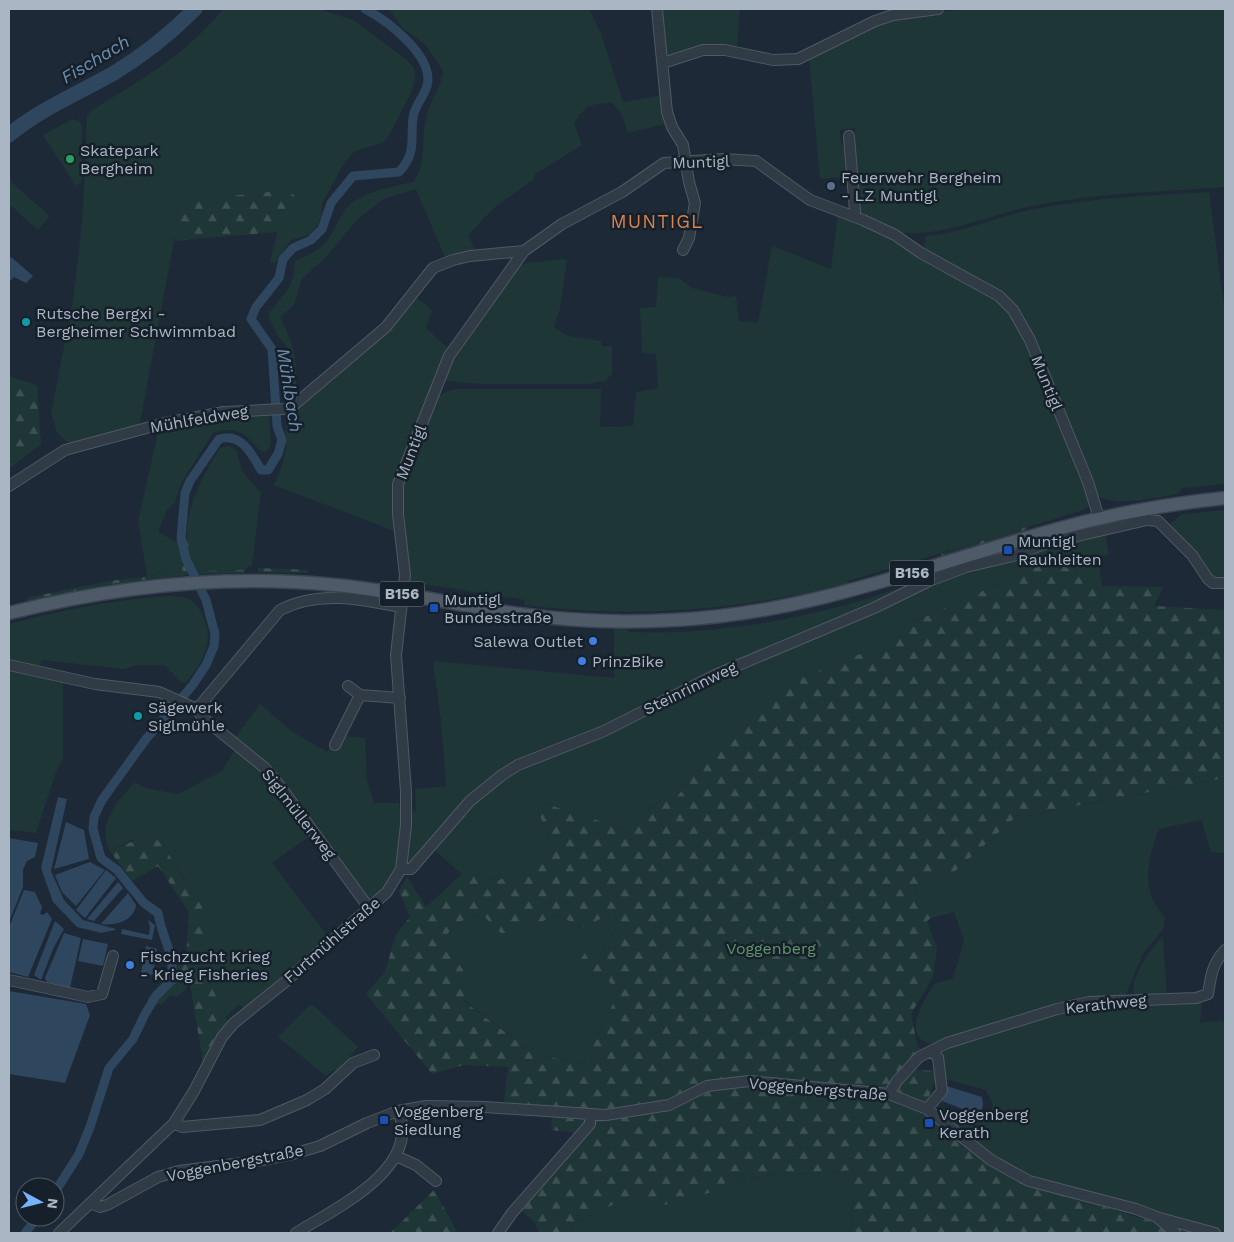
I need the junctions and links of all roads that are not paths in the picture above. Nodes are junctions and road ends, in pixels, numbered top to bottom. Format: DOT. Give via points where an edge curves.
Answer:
graph roads {
  1 [pos="657,9"];
  2 [pos="938,9"];
  3 [pos="663,63"];
  4 [pos="848,136"];
  5 [pos="686,161"];
  6 [pos="854,216"];
  7 [pos="682,250"];
  8 [pos="524,251"];
  9 [pos="9,486"];
  10 [pos="1225,498"];
  11 [pos="1099,518"];
  12 [pos="1225,583"];
  13 [pos="401,601"];
  14 [pos="9,613"];
  15 [pos="9,665"];
  16 [pos="348,686"];
  17 [pos="360,694"];
  18 [pos="400,698"];
  19 [pos="197,709"];
  20 [pos="334,744"];
  21 [pos="401,869"];
  22 [pos="369,908"];
  23 [pos="1225,950"];
  24 [pos="113,956"];
  25 [pos="9,980"];
  26 [pos="931,1051"];
  27 [pos="374,1055"];
  28 [pos="889,1094"];
  29 [pos="927,1110"];
  30 [pos="398,1111"];
  31 [pos="590,1116"];
  32 [pos="174,1123"];
  33 [pos="396,1156"];
  34 [pos="436,1181"];
  35 [pos="90,1202"];
  36 [pos="1157,1217"];
  37 [pos="59,1233"];
  38 [pos="296,1233"];
  39 [pos="498,1233"];
  40 [pos="1175,1233"];
  41 [pos="1215,1233"];
  1 -- 3 [label="street"];
  2 -- 3 [label="street" via="893,15 875,21 798,59 773,60 725,50 703,50"];
  3 -- 5 [label="street" via="667,112 683,145"];
  4 -- 6 [label="street"];
  5 -- 6 [label="street, Muntigl" via="756,162 810,200"];
  5 -- 7 [label="street" via="694,203 689,238"];
  5 -- 8 [label="street, Muntigl" via="656,167 622,192 562,224"];
  6 -- 11 [label="street, Muntigl" via="895,235 921,253 983,286 1013,310 1030,340 1088,482"];
  8 -- 9 [label="street, Mühlfeldweg" via="470,256 433,268 386,326 303,400 284,409 224,412 165,423 64,450"];
  8 -- 13 [label="street, Muntigl" via="449,356 405,462 398,484 405,575"];
  10 -- 11 [label="main road, B156"];
  11 -- 13 [label="main road, B156" via="877,584 803,603 717,617 595,620"];
  12 -- 21 [label="street, Steinrinnweg" via="1213,583 1208,579 1192,555 1158,521 1147,520 1078,535 966,568 929,581 716,675 604,731 518,765 470,801 411,869"];
  13 -- 14 [label="main road, B156" via="293,582 209,582 103,593"];
  13 -- 18 [label="street, Furtmühlstraße" via="396,655"];
  13 -- 19 [label="street" via="326,597 293,603 280,610"];
  15 -- 19 [label="street, Siglmüllerweg" via="95,684 159,692"];
  16 -- 17 [label="street"];
  17 -- 18 [label="street"];
  17 -- 20 [label="street"];
  18 -- 21 [label="street, Furtmühlstraße" via="406,791"];
  19 -- 22 [label="street, Siglmüllerweg" via="265,768"];
  21 -- 22 [label="street, Furtmühlstraße" via="387,892"];
  22 -- 32 [label="street, Furtmühlstraße" via="234,1023 222,1037"];
  23 -- 26 [label="street, Kerathweg" via="1211,970 1208,994 1196,998 1072,1005"];
  24 -- 25 [label="street" via="102,994 88,996"];
  26 -- 28 [label="street, Kerathweg" via="919,1057"];
  26 -- 29 [label="street" via="938,1057 942,1091"];
  27 -- 32 [label="street" via="353,1063 307,1100 260,1120 182,1126"];
  28 -- 29 [label="street, Voggenbergstraße"];
  28 -- 31 [label="street, Voggenbergstraße" via="749,1081 707,1086 669,1105"];
  29 -- 36 [label="street, Voggenbergstraße" via="991,1160 1029,1181 1085,1194"];
  30 -- 31 [label="street, Voggenbergstraße" via="426,1106 485,1107"];
  30 -- 33 [label="street" via="403,1131"];
  30 -- 35 [label="street, Voggenbergstraße" via="302,1152 179,1171 158,1177 107,1205 100,1207"];
  31 -- 39 [label="street" via="590,1124 522,1200"];
  32 -- 35 [label="street, Furtmühlstraße"];
  33 -- 34 [label="street" via="416,1165"];
  33 -- 38 [label="street" via="376,1179 354,1196"];
  35 -- 37 [label="street, Furtmühlstraße"];
  36 -- 40 [label="street, Voggenbergstraße"];
  36 -- 41 [label="street"];
}
